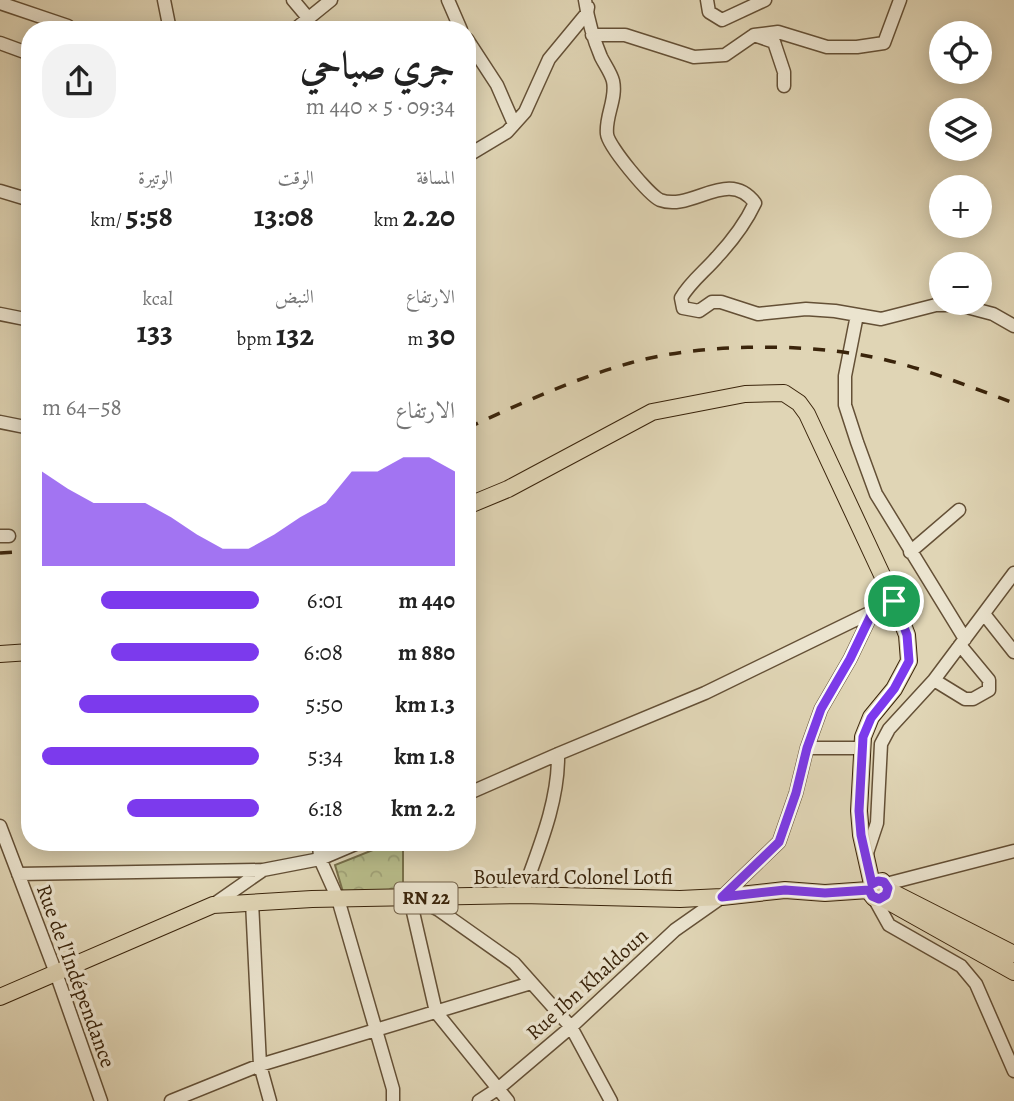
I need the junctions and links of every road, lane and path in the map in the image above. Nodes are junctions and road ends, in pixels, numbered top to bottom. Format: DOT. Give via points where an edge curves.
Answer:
graph roads {
  1 [pos="164,0"];
  2 [pos="293,0"];
  3 [pos="331,0"];
  4 [pos="447,0"];
  5 [pos="707,0"];
  6 [pos="765,0"];
  7 [pos="900,0"];
  8 [pos="0,3"];
  9 [pos="587,4"];
  10 [pos="309,19"];
  11 [pos="53,21"];
  12 [pos="168,21"];
  13 [pos="306,21"];
  14 [pos="457,21"];
  15 [pos="592,35"];
  16 [pos="754,35"];
  17 [pos="0,43"];
  18 [pos="21,51"];
  19 [pos="476,53"];
  20 [pos="784,86"];
  21 [pos="514,124"];
  22 [pos="476,151"];
  23 [pos="0,191"];
  24 [pos="21,197"];
  25 [pos="0,314"];
  26 [pos="857,315"];
  27 [pos="21,318"];
  28 [pos="1014,326"];
  29 [pos="0,422"];
  30 [pos="21,426"];
  31 [pos="476,502"];
  32 [pos="960,510"];
  33 [pos="910,552"];
  34 [pos="1014,573"];
  35 [pos="894,601"];
  36 [pos="873,611"];
  37 [pos="984,614"];
  38 [pos="963,642"];
  39 [pos="1014,652"];
  40 [pos="21,653"];
  41 [pos="0,654"];
  42 [pos="934,680"];
  43 [pos="807,748"];
  44 [pos="862,748"];
  45 [pos="558,754"];
  46 [pos="476,790"];
  47 [pos="0,826"];
  48 [pos="320,851"];
  49 [pos="339,851"];
  50 [pos="1014,851"];
  51 [pos="866,856"];
  52 [pos="320,859"];
  53 [pos="264,870"];
  54 [pos="18,874"];
  55 [pos="879,891"];
  56 [pos="522,895"];
  57 [pos="722,897"];
  58 [pos="338,899"];
  59 [pos="413,899"];
  60 [pos="252,902"];
  61 [pos="213,905"];
  62 [pos="1014,954"];
  63 [pos="1014,972"];
  64 [pos="56,973"];
  65 [pos="531,983"];
  66 [pos="0,997"];
  67 [pos="436,1012"];
  68 [pos="571,1027"];
  69 [pos="376,1028"];
  70 [pos="260,1065"];
  71 [pos="1014,1070"];
  72 [pos="499,1088"];
  73 [pos="101,1101"];
  74 [pos="171,1101"];
  75 [pos="270,1101"];
  76 [pos="393,1101"];
  77 [pos="479,1101"];
  78 [pos="508,1101"];
  79 [pos="611,1101"];
  1 -- 12 [label="street"];
  2 -- 10 [label="street"];
  3 -- 10 [label="street"];
  4 -- 14 [label="street"];
  5 -- 6 [label="street" via="709,12 722,20"];
  7 -- 16 [label="street" via="884,43 827,47 778,32"];
  8 -- 11 [label="street"];
  9 -- 15 [label="street"];
  9 -- 21 [label="street" via="549,59 525,112"];
  10 -- 13 [label="street"];
  15 -- 16 [label="street" via="625,35 694,57 725,55"];
  15 -- 26 [label="street" via="613,78 607,138 658,200 677,203 721,188 750,196 755,203 719,255 686,289 682,308 699,312 721,303 758,314 806,309"];
  16 -- 20 [label="street" via="774,43"];
  17 -- 18 [label="street"];
  19 -- 21 [label="street"];
  21 -- 22 [label="street"];
  23 -- 24 [label="street"];
  25 -- 27 [label="street"];
  26 -- 28 [label="street" via="881,319 936,305 959,305 993,314"];
  26 -- 33 [label="street" via="845,376 845,405 876,494"];
  29 -- 30 [label="street"];
  31 -- 35 [label="main road" via="652,412 745,394 784,393 807,414"];
  32 -- 33 [label="street"];
  33 -- 38 [label="street"];
  34 -- 37 [label="street"];
  35 -- 36 [label="street"];
  35 -- 44 [label="main road" via="907,635 909,661 871,718"];
  36 -- 43 [label="street, Rue Ibn Khaldoun" via="821,709"];
  36 -- 45 [label="street" via="705,693"];
  37 -- 38 [label="street"];
  37 -- 39 [label="street"];
  38 -- 42 [label="street"];
  38 -- 42 [label="street" via="989,680 989,690 965,699"];
  40 -- 41 [label="main road"];
  42 -- 51 [label="street" via="881,744 877,823"];
  43 -- 44 [label="street"];
  43 -- 57 [label="street, Rue Ibn Khaldoun" via="779,842"];
  44 -- 51 [label="main road" via="859,811"];
  45 -- 46 [label="street"];
  45 -- 56 [label="street" via="559,775"];
  47 -- 54 [label="street, Rue de l'Indépendance"];
  48 -- 52 [label="street"];
  49 -- 52 [label="street"];
  50 -- 55 [label="street"];
  51 -- 55 [label="main road"];
  52 -- 53 [label="street"];
  52 -- 58 [label="street"];
  53 -- 54 [label="street"];
  53 -- 61 [label="street"];
  54 -- 64 [label="street, Rue de l'Indépendance"];
  55 -- 57 [label="main road, Boulevard Colonel Lotfi / RN 22" via="785,890"];
  55 -- 62 [label="main road"];
  55 -- 63 [label="main road"];
  55 -- 71 [label="street" via="889,925 961,966 976,984"];
  56 -- 57 [label="main road, Boulevard Colonel Lotfi / RN 22"];
  56 -- 59 [label="main road, Boulevard Colonel Lotfi / RN 22"];
  57 -- 68 [label="street, Rue Ibn Khaldoun" via="675,930"];
  58 -- 59 [label="main road, Boulevard Colonel Lotfi / RN 22"];
  58 -- 60 [label="main road, Boulevard Colonel Lotfi / RN 22"];
  58 -- 69 [label="street"];
  59 -- 65 [label="street" via="439,910 514,963"];
  59 -- 67 [label="street"];
  60 -- 61 [label="main road, Boulevard Colonel Lotfi / RN 22"];
  60 -- 70 [label="street"];
  61 -- 64 [label="main road, Boulevard Colonel Lotfi / RN 22"];
  64 -- 66 [label="main road, Boulevard Colonel Lotfi / RN 22"];
  64 -- 73 [label="street, Rue de l'Indépendance"];
  65 -- 67 [label="street"];
  65 -- 68 [label="street"];
  67 -- 69 [label="street"];
  67 -- 72 [label="street"];
  68 -- 72 [label="street, Rue Ibn Khaldoun"];
  68 -- 79 [label="street"];
  69 -- 70 [label="street"];
  69 -- 76 [label="street"];
  70 -- 74 [label="street"];
  70 -- 75 [label="street"];
  72 -- 77 [label="street, Rue Ibn Khaldoun"];
  72 -- 78 [label="street"];
}
